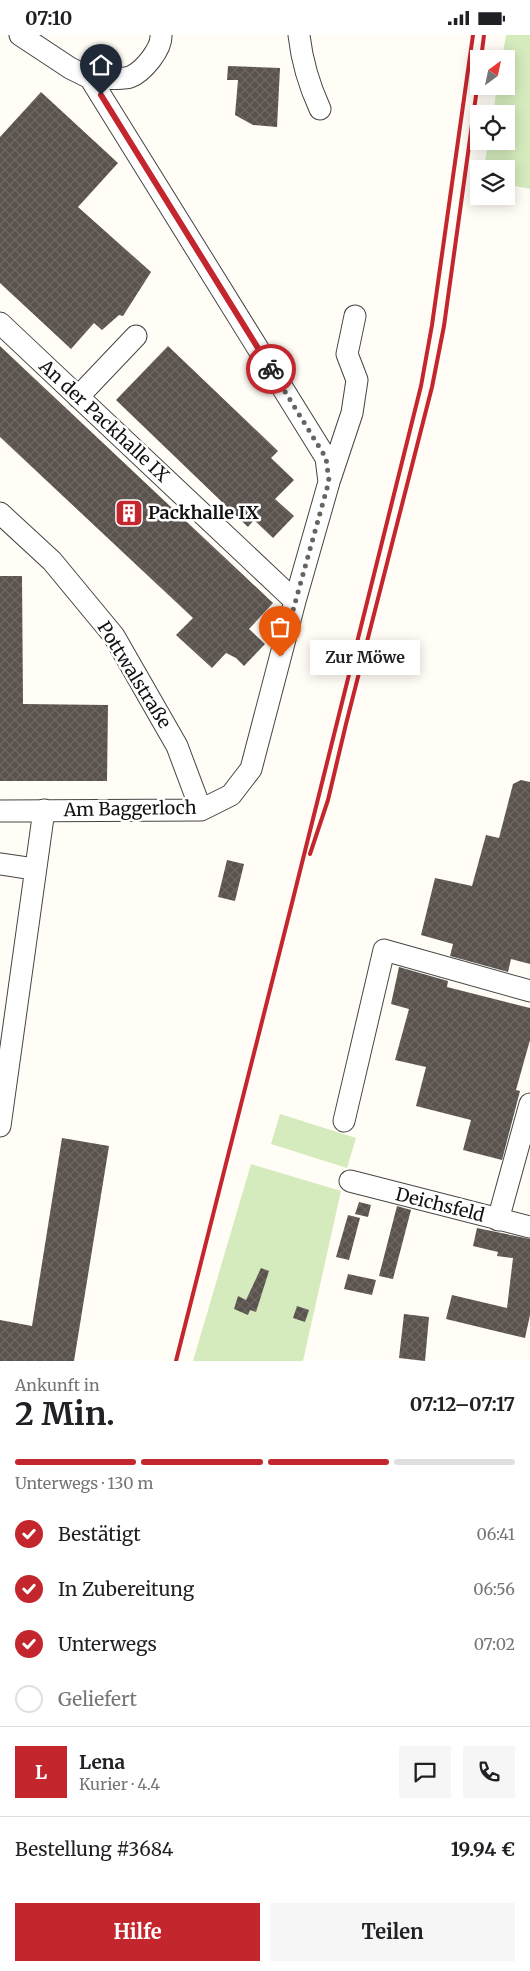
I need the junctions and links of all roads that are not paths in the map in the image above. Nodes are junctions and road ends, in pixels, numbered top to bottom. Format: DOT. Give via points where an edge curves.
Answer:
graph roads {
  1 [pos="20,35"];
  2 [pos="161,35"];
  3 [pos="299,35"];
  4 [pos="90,78"];
  5 [pos="320,109"];
  6 [pos="355,316"];
  7 [pos="0,323"];
  8 [pos="136,336"];
  9 [pos="78,397"];
  10 [pos="329,481"];
  11 [pos="0,513"];
  12 [pos="295,601"];
  13 [pos="44,810"];
  14 [pos="201,810"];
  15 [pos="0,811"];
  16 [pos="0,864"];
  17 [pos="34,869"];
  18 [pos="530,991"];
  19 [pos="530,1104"];
  20 [pos="344,1121"];
  21 [pos="0,1126"];
  22 [pos="525,1140"];
  23 [pos="350,1181"];
  24 [pos="498,1220"];
  25 [pos="530,1227"];
  1 -- 4 [label="street"];
  2 -- 4 [label="street" via="162,40 150,61 129,77"];
  3 -- 5 [label="street" via="302,61"];
  4 -- 10 [label="street" via="326,458"];
  6 -- 10 [label="street, Am Baggerloch" via="347,354 357,380 352,413"];
  7 -- 9 [label="street, An der Packhalle IX"];
  8 -- 9 [label="street"];
  9 -- 12 [label="street, An der Packhalle IX"];
  10 -- 12 [label="street, Am Baggerloch"];
  11 -- 14 [label="street, Pottwalstraße" via="52,561 114,636 177,746"];
  12 -- 14 [label="street, Am Baggerloch" via="251,769 231,795"];
  13 -- 14 [label="street, Am Baggerloch"];
  13 -- 15 [label="street, Am Baggerloch"];
  13 -- 17 [label="street"];
  16 -- 17 [label="street"];
  17 -- 21 [label="street"];
  18 -- 20 [label="street" via="384,950"];
  19 -- 22 [label="street"];
  22 -- 24 [label="street"];
  23 -- 24 [label="street, Deichsfeld"];
  24 -- 25 [label="street, Deichsfeld"];
}
